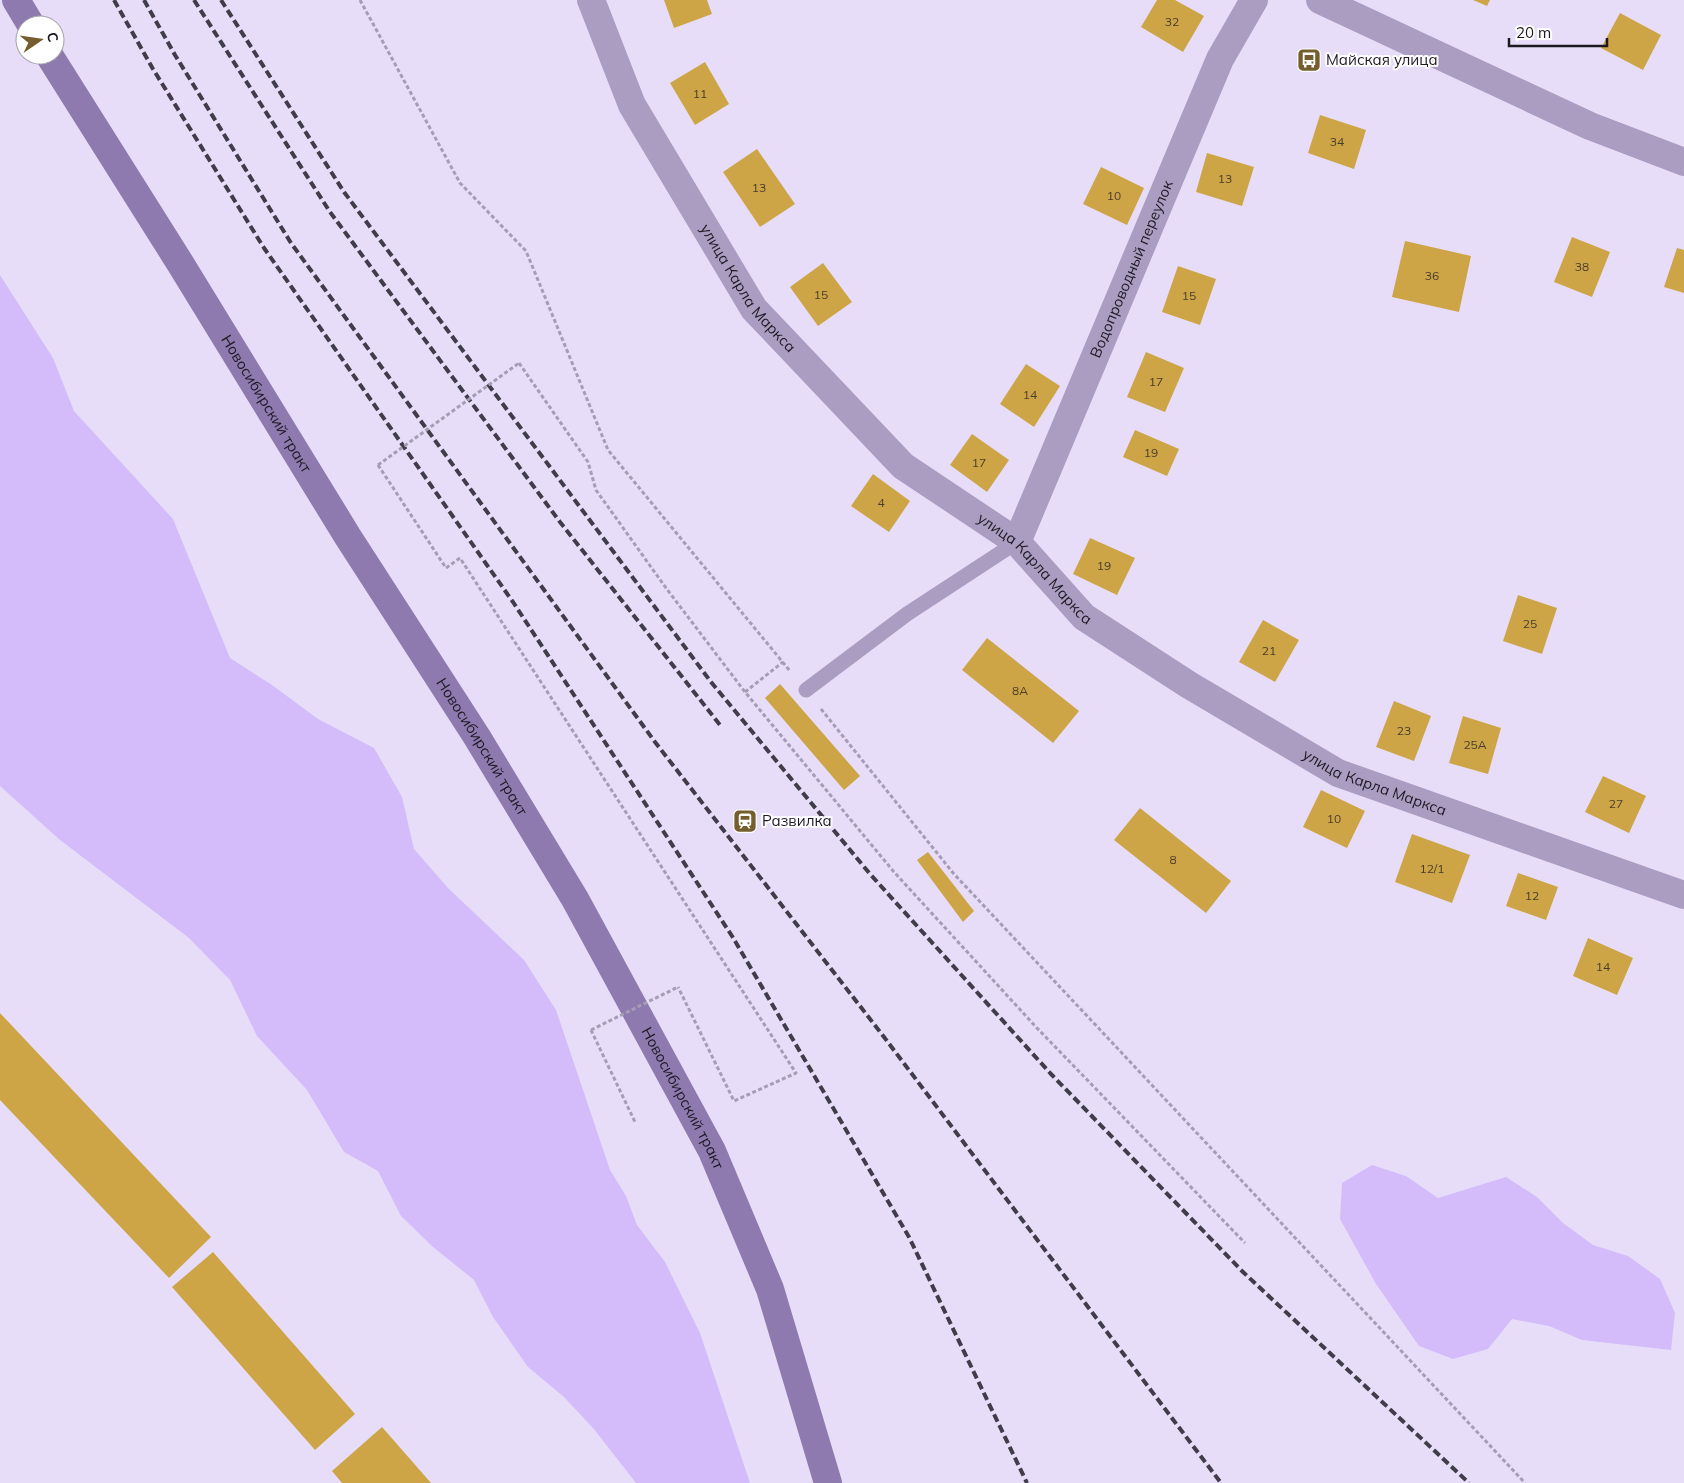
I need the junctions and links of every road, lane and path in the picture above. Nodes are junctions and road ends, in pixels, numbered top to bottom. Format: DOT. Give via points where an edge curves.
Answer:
graph roads {
  1 [pos="16,0"];
  2 [pos="360,0"];
  3 [pos="591,0"];
  4 [pos="1254,0"];
  5 [pos="1320,0"];
  6 [pos="25,15"];
  7 [pos="55,65"];
  8 [pos="1684,162"];
  9 [pos="1017,542"];
  10 [pos="783,662"];
  11 [pos="806,690"];
  12 [pos="745,692"];
  13 [pos="1684,895"];
  14 [pos="635,1122"];
  15 [pos="1245,1243"];
  16 [pos="828,1483"];
  17 [pos="1525,1483"];
  1 -- 6 [label="main road"];
  2 -- 10 [label="path" via="460,183 526,251 608,450"];
  3 -- 9 [label="street, улица Карла Маркса" via="632,105 754,309 903,466"];
  4 -- 9 [label="street, Водопроводный переулок" via="1220,60"];
  5 -- 8 [label="street" via="1590,126"];
  7 -- 16 [label="main road, Новосибирский тракт" via="348,537 477,737 575,899 712,1151 770,1289"];
  9 -- 11 [label="lane" via="907,614"];
  9 -- 13 [label="street, улица Карла Маркса" via="1084,617 1189,685 1338,773"];
  10 -- 11 [label="path"];
  10 -- 12 [label="path"];
  11 -- 17 [label="path" via="954,874"];
  12 -- 14 [label="path, bridge" via="596,490 588,462 519,363 378,466 446,568 460,558 796,1073 734,1101 678,987 591,1030"];
  12 -- 15 [label="path" via="920,900 1036,1027"];
}
